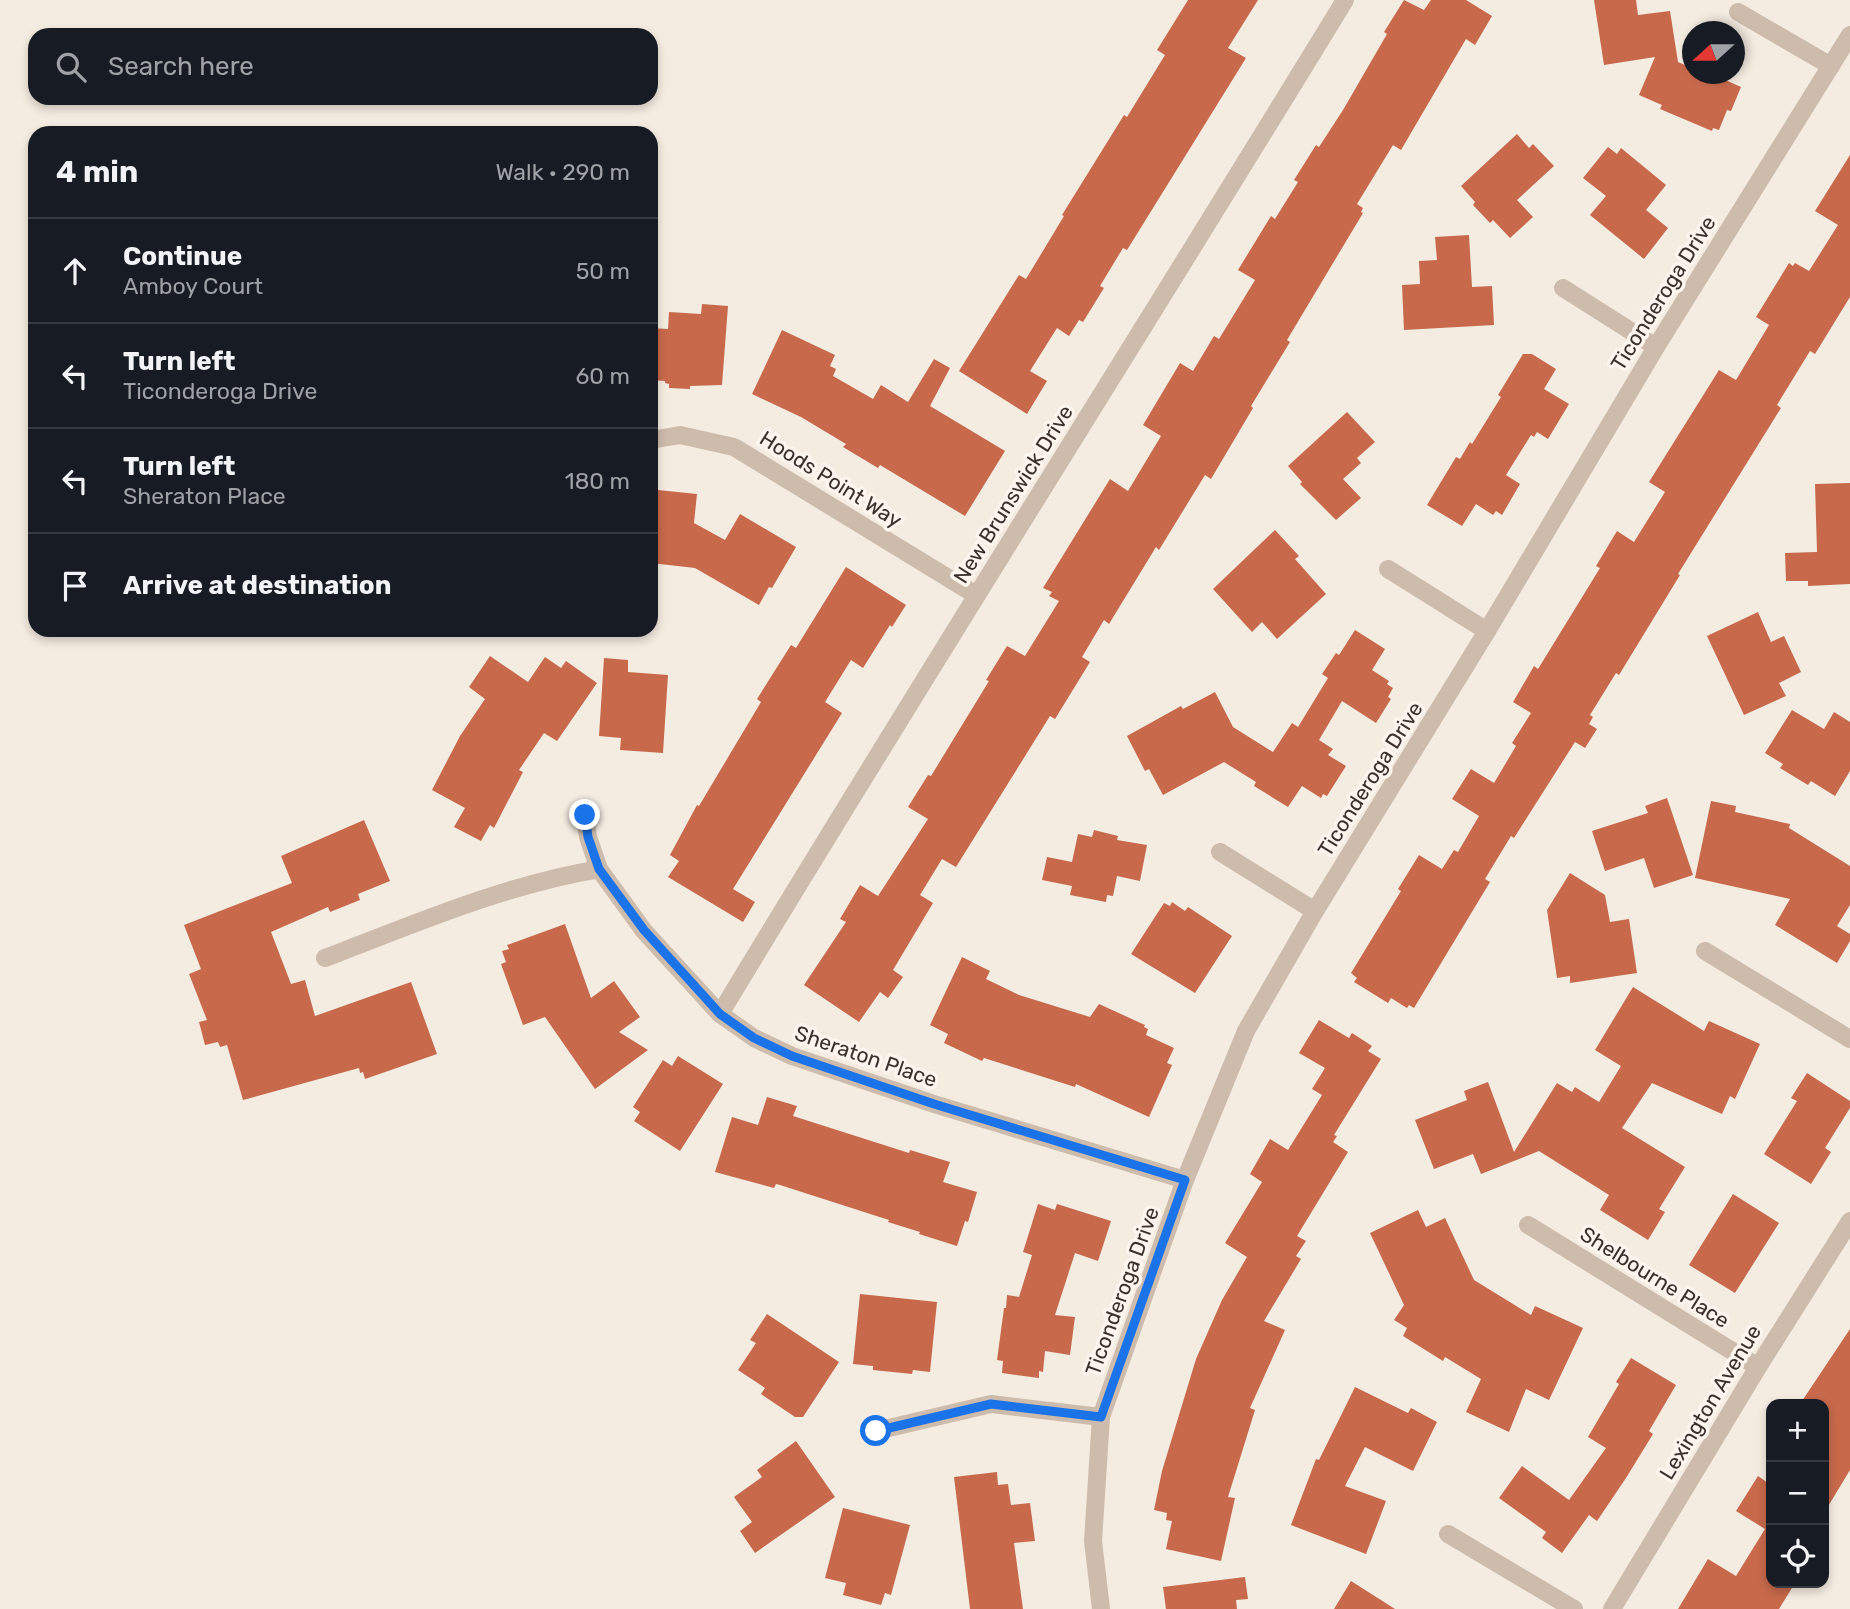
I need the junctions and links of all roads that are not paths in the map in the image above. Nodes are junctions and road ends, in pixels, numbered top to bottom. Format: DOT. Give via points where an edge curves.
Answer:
graph roads {
  1 [pos="1345,0"];
  2 [pos="1738,12"];
  3 [pos="1850,34"];
  4 [pos="1831,66"];
  5 [pos="1563,288"];
  6 [pos="1657,347"];
  7 [pos="658,439"];
  8 [pos="1388,569"];
  9 [pos="976,595"];
  10 [pos="1487,631"];
  11 [pos="585,815"];
  12 [pos="1220,852"];
  13 [pos="599,869"];
  14 [pos="1315,911"];
  15 [pos="1705,951"];
  16 [pos="325,958"];
  17 [pos="720,1014"];
  18 [pos="1850,1039"];
  19 [pos="1185,1180"];
  20 [pos="1850,1221"];
  21 [pos="1528,1225"];
  22 [pos="1758,1367"];
  23 [pos="1101,1417"];
  24 [pos="876,1431"];
  25 [pos="1448,1534"];
  26 [pos="1101,1609"];
  27 [pos="1574,1609"];
  28 [pos="1612,1609"];
  1 -- 9 [label="street, New Brunswick Drive"];
  2 -- 4 [label="street"];
  3 -- 4 [label="street, Ticonderoga Drive"];
  4 -- 6 [label="street, Ticonderoga Drive"];
  5 -- 6 [label="street"];
  6 -- 10 [label="street, Ticonderoga Drive"];
  7 -- 9 [label="street, Hoods Point Way" via="680,435 734,447"];
  8 -- 10 [label="street"];
  9 -- 17 [label="street, New Brunswick Drive"];
  10 -- 14 [label="street, Ticonderoga Drive"];
  11 -- 13 [label="street, Sheraton Place"];
  12 -- 14 [label="street"];
  13 -- 16 [label="street" via="558,876 484,899"];
  13 -- 17 [label="street, Sheraton Place" via="644,930"];
  14 -- 19 [label="street, Ticonderoga Drive" via="1246,1031"];
  15 -- 18 [label="street"];
  17 -- 19 [label="street, Sheraton Place" via="754,1038 792,1056"];
  19 -- 23 [label="street, Ticonderoga Drive"];
  20 -- 22 [label="street, Lexington Avenue"];
  21 -- 22 [label="street, Shelbourne Place"];
  22 -- 28 [label="street, Lexington Avenue"];
  23 -- 24 [label="street" via="991,1404"];
  23 -- 26 [label="street, Ticonderoga Drive" via="1093,1541"];
  25 -- 27 [label="street"];
}
